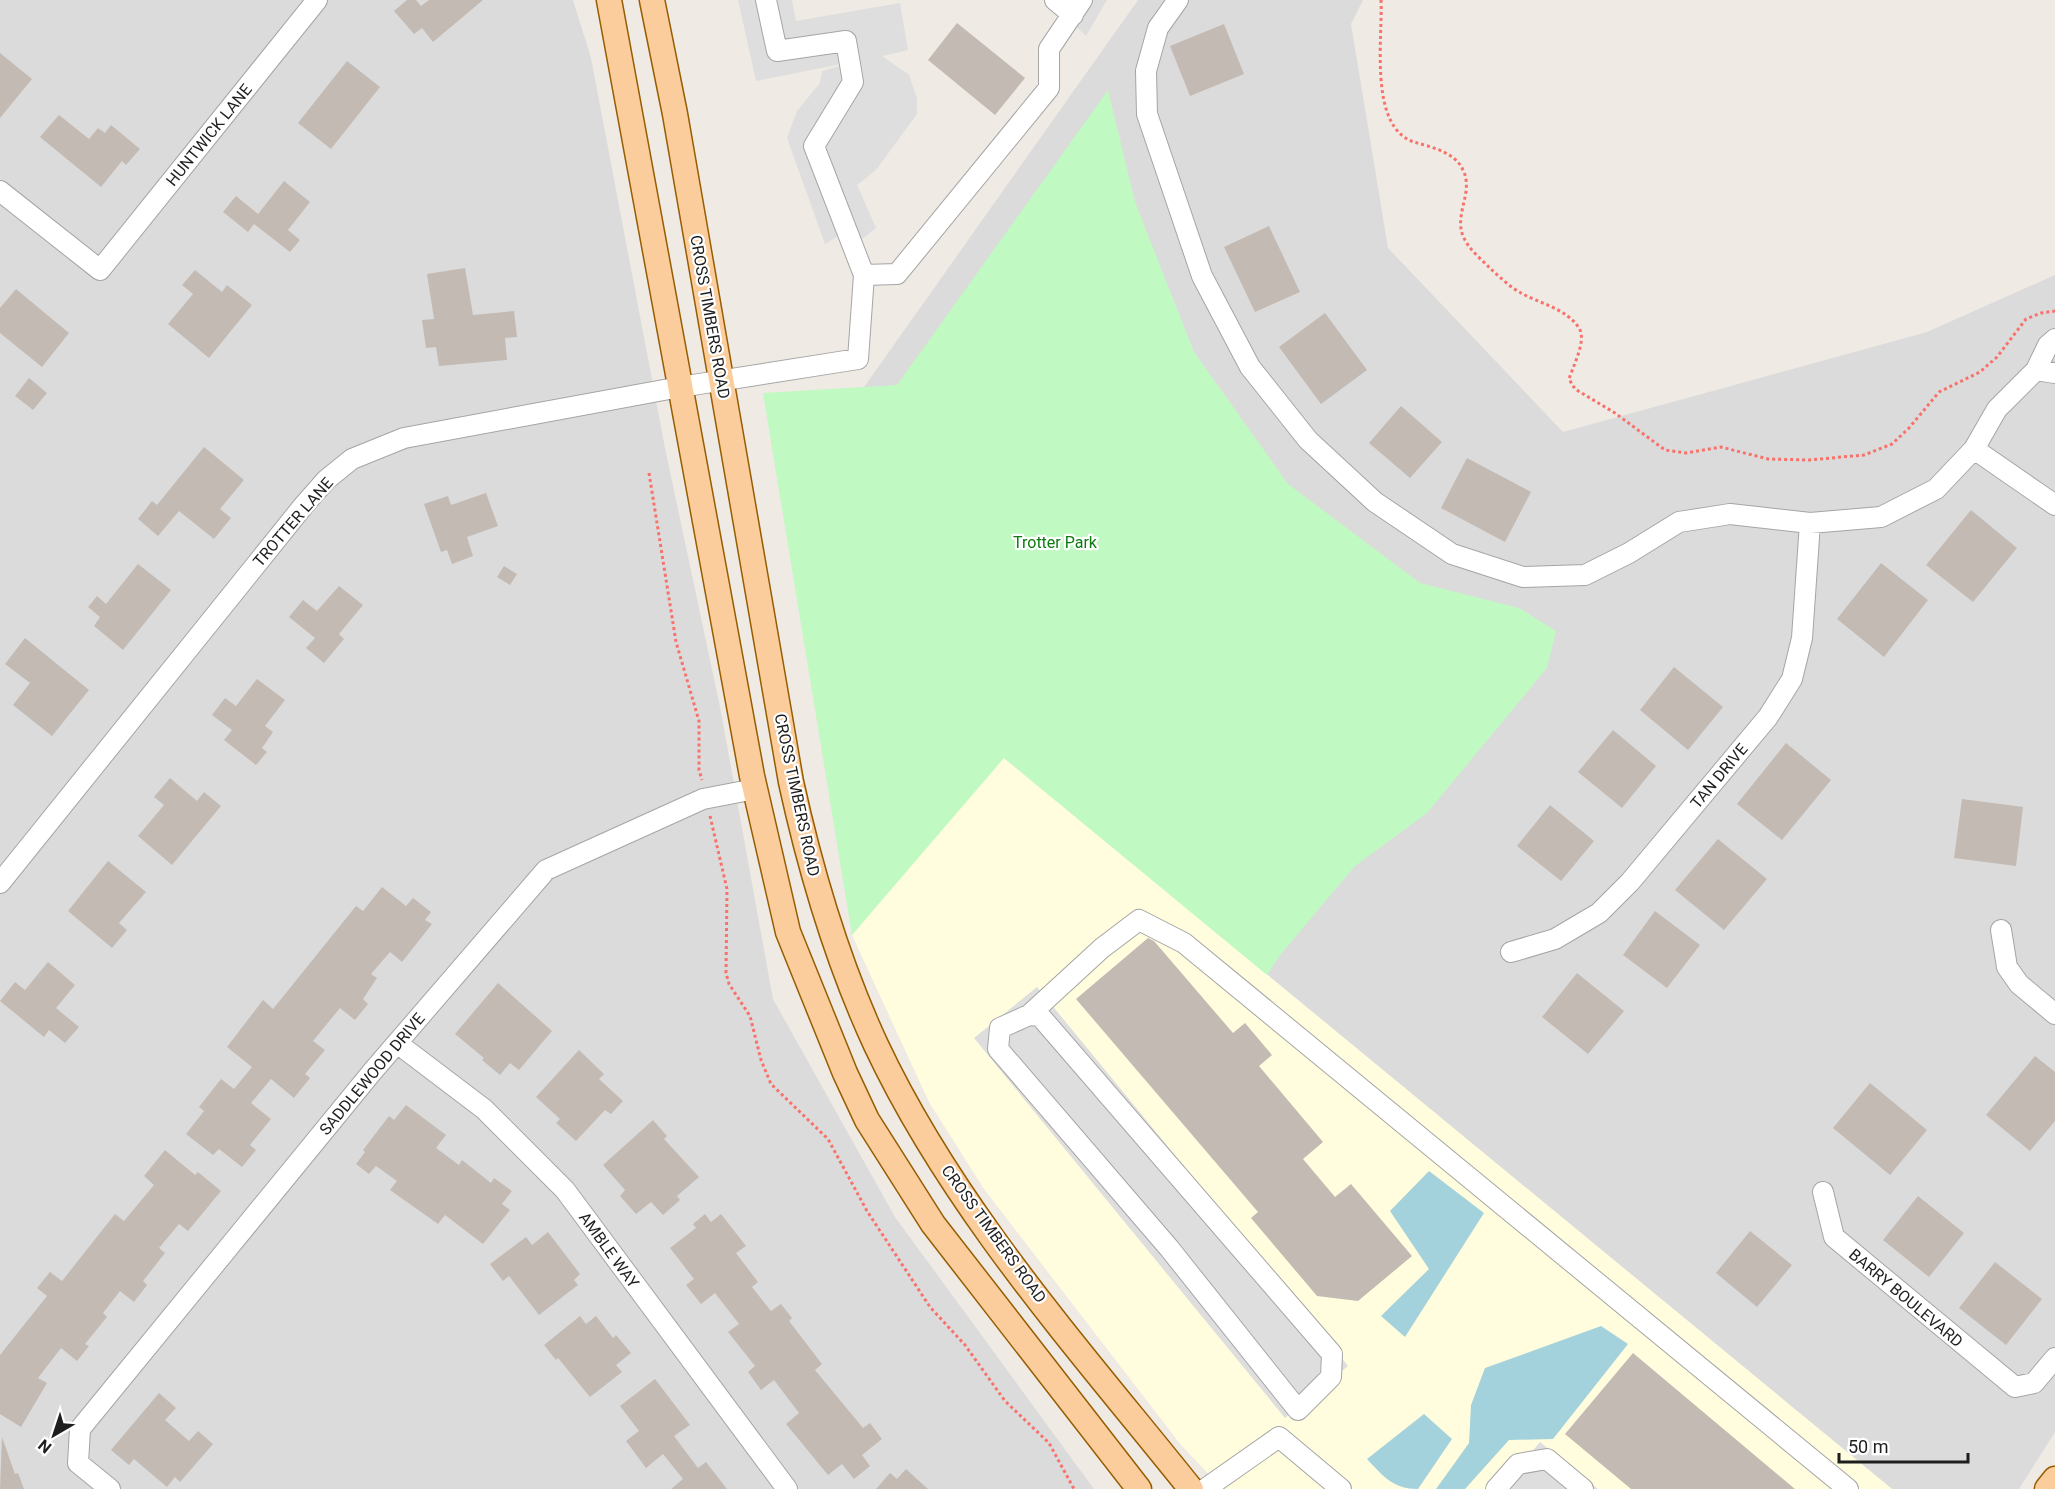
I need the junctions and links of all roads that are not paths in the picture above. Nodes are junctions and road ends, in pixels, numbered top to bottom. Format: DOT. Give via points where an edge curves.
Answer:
graph roads {
  1 [pos="317,0"];
  2 [pos="609,0"];
  3 [pos="652,0"];
  4 [pos="766,0"];
  5 [pos="1055,0"];
  6 [pos="1178,0"];
  7 [pos="1078,7"];
  8 [pos="0,191"];
  9 [pos="864,275"];
  10 [pos="2055,339"];
  11 [pos="2045,371"];
  12 [pos="722,380"];
  13 [pos="680,387"];
  14 [pos="1974,449"];
  15 [pos="2055,505"];
  16 [pos="1810,523"];
  17 [pos="755,789"];
  18 [pos="0,883"];
  19 [pos="2001,930"];
  20 [pos="1511,952"];
  21 [pos="2055,1014"];
  22 [pos="1029,1015"];
  23 [pos="397,1043"];
  24 [pos="1822,1191"];
  25 [pos="2055,1358"];
  26 [pos="1298,1410"];
  27 [pos="1279,1437"];
  28 [pos="2055,1479"];
  29 [pos="1838,1486"];
  30 [pos="110,1489"];
  31 [pos="787,1489"];
  32 [pos="1139,1489"];
  33 [pos="1191,1489"];
  34 [pos="1205,1489"];
  35 [pos="1341,1489"];
  36 [pos="1497,1489"];
  37 [pos="1583,1489"];
  38 [pos="2047,1489"];
  1 -- 8 [label="street, HUNTWICK LANE" via="100,270"];
  2 -- 13 [label="main road"];
  3 -- 12 [label="main road, CROSS TIMBERS ROAD"];
  4 -- 9 [label="street" via="777,51 846,41 853,82 814,146"];
  5 -- 7 [label="street"];
  6 -- 16 [label="street" via="1158,28 1146,70 1147,114 1202,276 1250,368 1308,440 1375,502 1452,554 1523,578 1585,575 1679,522 1730,514"];
  7 -- 9 [label="street" via="1049,49 1049,88 897,274"];
  9 -- 12 [label="street, TROTTER LANE" via="858,359"];
  10 -- 11 [label="street" via="2048,345"];
  11 -- 14 [label="street" via="1997,409"];
  12 -- 13 [label="street, TROTTER LANE"];
  12 -- 33 [label="main road, CROSS TIMBERS ROAD" via="791,782 807,852 852,989 921,1129 980,1219"];
  13 -- 17 [label="main road"];
  13 -- 18 [label="street, TROTTER LANE" via="404,438 352,459 304,505"];
  14 -- 15 [label="street"];
  14 -- 16 [label="street" via="1936,489 1881,517"];
  16 -- 20 [label="street, TAN DRIVE" via="1802,638 1792,679 1768,717 1630,882 1599,913 1555,939"];
  17 -- 23 [label="street, SADDLEWOOD DRIVE" via="703,799 546,870"];
  17 -- 32 [label="main road" via="788,932 867,1120 933,1224"];
  19 -- 21 [label="street" via="2007,968 2019,984"];
  22 -- 26 [label="street" via="1000,1029 998,1049 1169,1248"];
  22 -- 26 [label="street" via="1040,1016 1332,1354 1331,1377"];
  22 -- 29 [label="street" via="1139,920 1184,943"];
  23 -- 30 [label="street, SADDLEWOOD DRIVE" via="80,1430 78,1463"];
  23 -- 31 [label="street, AMBLE WAY" via="484,1109 565,1190"];
  24 -- 25 [label="street, BARRY BOULEVARD" via="1834,1237 2014,1387 2034,1383"];
  26 -- 27 [label="street"];
  27 -- 34 [label="street"];
  27 -- 35 [label="street"];
  28 -- 38 [label="main road"];
  36 -- 37 [label="street" via="1518,1464 1547,1460"];
}
